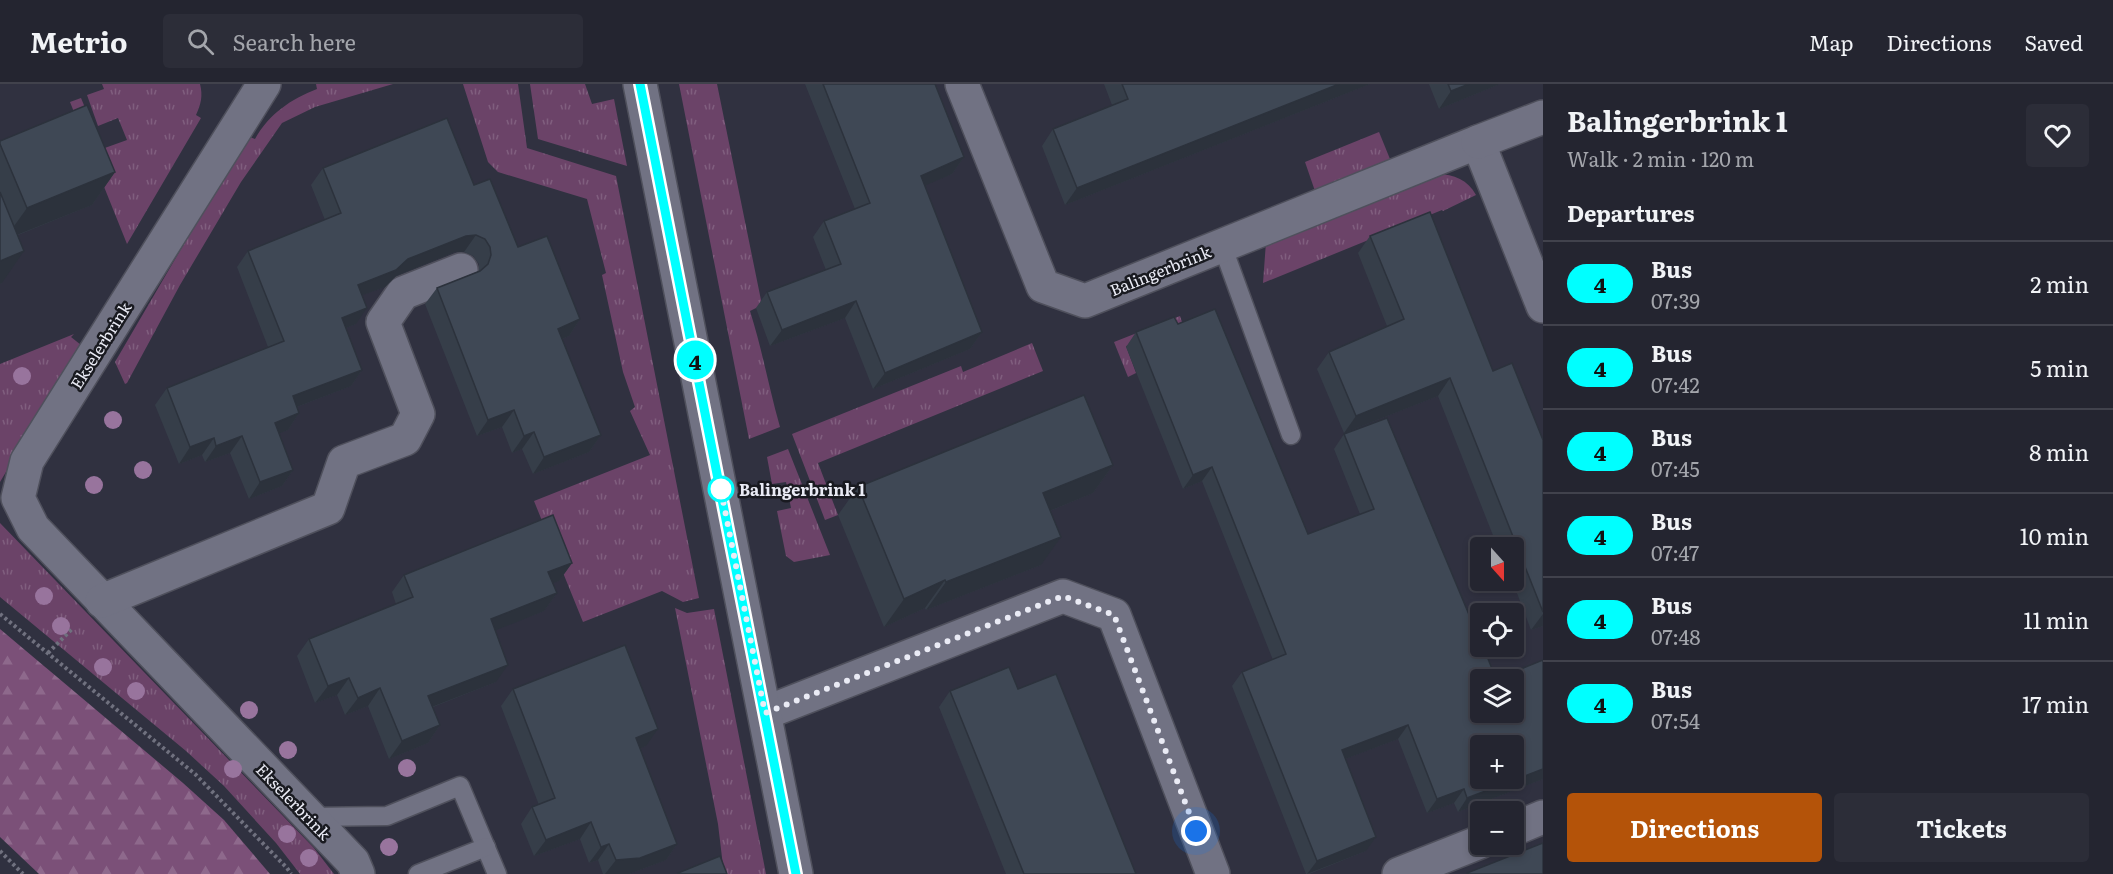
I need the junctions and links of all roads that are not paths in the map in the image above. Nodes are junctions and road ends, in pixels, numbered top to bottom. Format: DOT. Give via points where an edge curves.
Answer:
graph roads {
  1 [pos="264,84"];
  2 [pos="640,84"];
  3 [pos="962,84"];
  4 [pos="1543,117"];
  5 [pos="1478,142"];
  6 [pos="1222,245"];
  7 [pos="461,270"];
  8 [pos="1543,306"];
  9 [pos="1290,435"];
  10 [pos="102,601"];
  11 [pos="765,713"];
  12 [pos="309,817"];
  13 [pos="1543,817"];
  14 [pos="1524,825"];
  15 [pos="1470,846"];
  16 [pos="486,847"];
  17 [pos="358,874"];
  18 [pos="418,874"];
  19 [pos="497,874"];
  20 [pos="796,874"];
  21 [pos="1213,874"];
  22 [pos="1399,874"];
  1 -- 10 [label="street, Ekselerbrink" via="27,461 18,498 33,528"];
  2 -- 11 [label="street"];
  3 -- 6 [label="street, Balingerbrink" via="1043,286 1085,301"];
  4 -- 5 [label="street, Balingerbrink"];
  5 -- 6 [label="street, Balingerbrink"];
  5 -- 8 [label="street"];
  6 -- 9 [label="lane"];
  7 -- 10 [label="street" via="403,293 383,322 418,414 405,439 344,462 328,507"];
  10 -- 12 [label="street, Ekselerbrink"];
  11 -- 20 [label="street"];
  11 -- 21 [label="street" via="1063,596 1114,615"];
  12 -- 16 [label="lane" via="387,816 460,786"];
  12 -- 17 [label="street, Ekselerbrink" via="353,862"];
  13 -- 14 [label="street"];
  15 -- 22 [label="street"];
  16 -- 18 [label="lane"];
  16 -- 19 [label="lane"];
}
